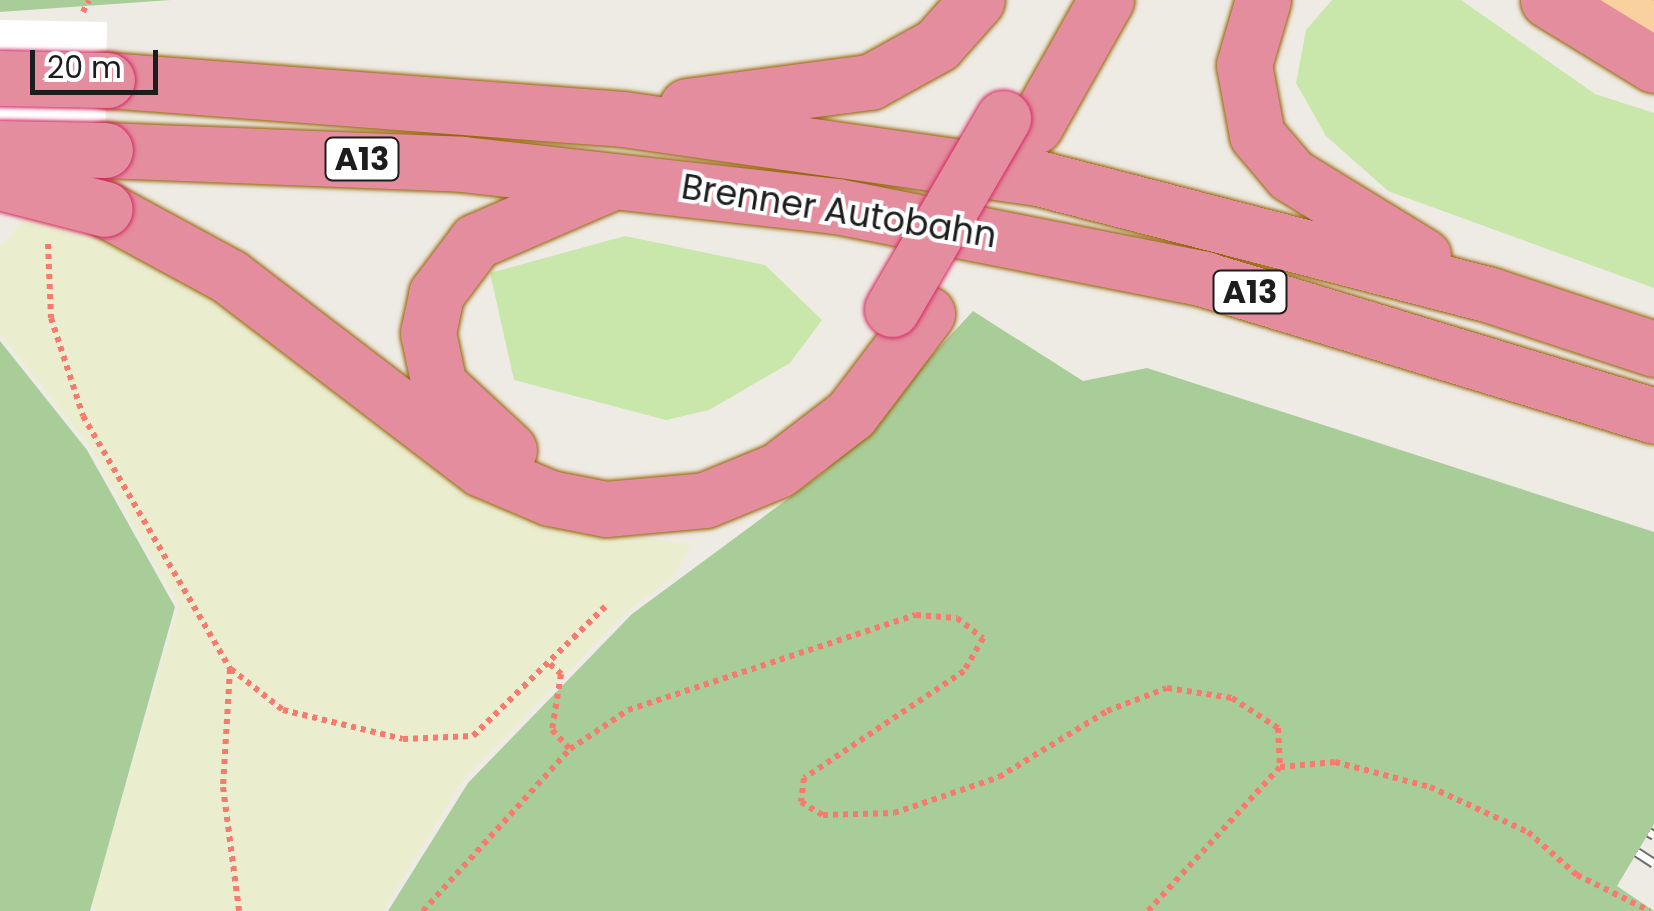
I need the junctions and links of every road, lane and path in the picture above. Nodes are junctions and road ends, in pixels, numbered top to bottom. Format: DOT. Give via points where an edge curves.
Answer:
graph roads {
  1 [pos="89,0"];
  2 [pos="977,0"];
  3 [pos="1068,0"];
  4 [pos="1106,0"];
  5 [pos="1263,0"];
  6 [pos="1548,0"];
  7 [pos="1602,0"];
  8 [pos="83,12"];
  9 [pos="1654,33"];
  10 [pos="1654,65"];
  11 [pos="0,78"];
  12 [pos="623,119"];
  13 [pos="1019,122"];
  14 [pos="0,148"];
  15 [pos="618,180"];
  16 [pos="0,182"];
  17 [pos="51,223"];
  18 [pos="1490,295"];
  19 [pos="909,312"];
  20 [pos="1654,349"];
  21 [pos="1654,416"];
  22 [pos="608,604"];
  23 [pos="550,664"];
  24 [pos="230,669"];
  25 [pos="570,748"];
  26 [pos="1280,767"];
  27 [pos="239,911"];
  28 [pos="423,911"];
  29 [pos="1148,911"];
  30 [pos="1650,911"];
  1 -- 8 [label="path"];
  2 -- 12 [label="highway" via="937,45 870,82"];
  3 -- 13 [label="highway"];
  4 -- 13 [label="highway"];
  5 -- 18 [label="highway" via="1244,84 1275,160"];
  6 -- 10 [label="highway"];
  7 -- 9 [label="main road"];
  11 -- 12 [label="highway, Brenner Autobahn / A13, bridge" via="107,80"];
  12 -- 18 [label="highway, Brenner Autobahn / A13" via="1038,178"];
  13 -- 19 [label="highway"];
  14 -- 15 [label="highway, Brenner Autobahn / A13, bridge"];
  15 -- 19 [label="highway" via="476,241 436,294 428,333 439,385 510,450 621,478 732,459 812,410"];
  15 -- 21 [label="highway, Brenner Autobahn / A13" via="837,206 1204,279"];
  16 -- 19 [label="highway, bridge" via="105,209 230,276 481,469 550,498 606,509 705,500 778,470 851,414"];
  17 -- 24 [label="path" via="50,318 84,416"];
  18 -- 20 [label="highway, Brenner Autobahn / A13"];
  22 -- 23 [label="path"];
  23 -- 24 [label="path" via="473,736 402,739 283,710"];
  23 -- 25 [label="path" via="561,674 552,730"];
  24 -- 27 [label="path" via="223,787"];
  25 -- 26 [label="path" via="628,710 916,615 957,618 982,638 964,671 804,778 801,802 823,816 894,813 999,777 1107,711 1167,688 1232,698 1278,728"];
  25 -- 28 [label="path"];
  26 -- 29 [label="path"];
  26 -- 30 [label="path" via="1334,762 1430,787 1528,832 1578,875"];
}
